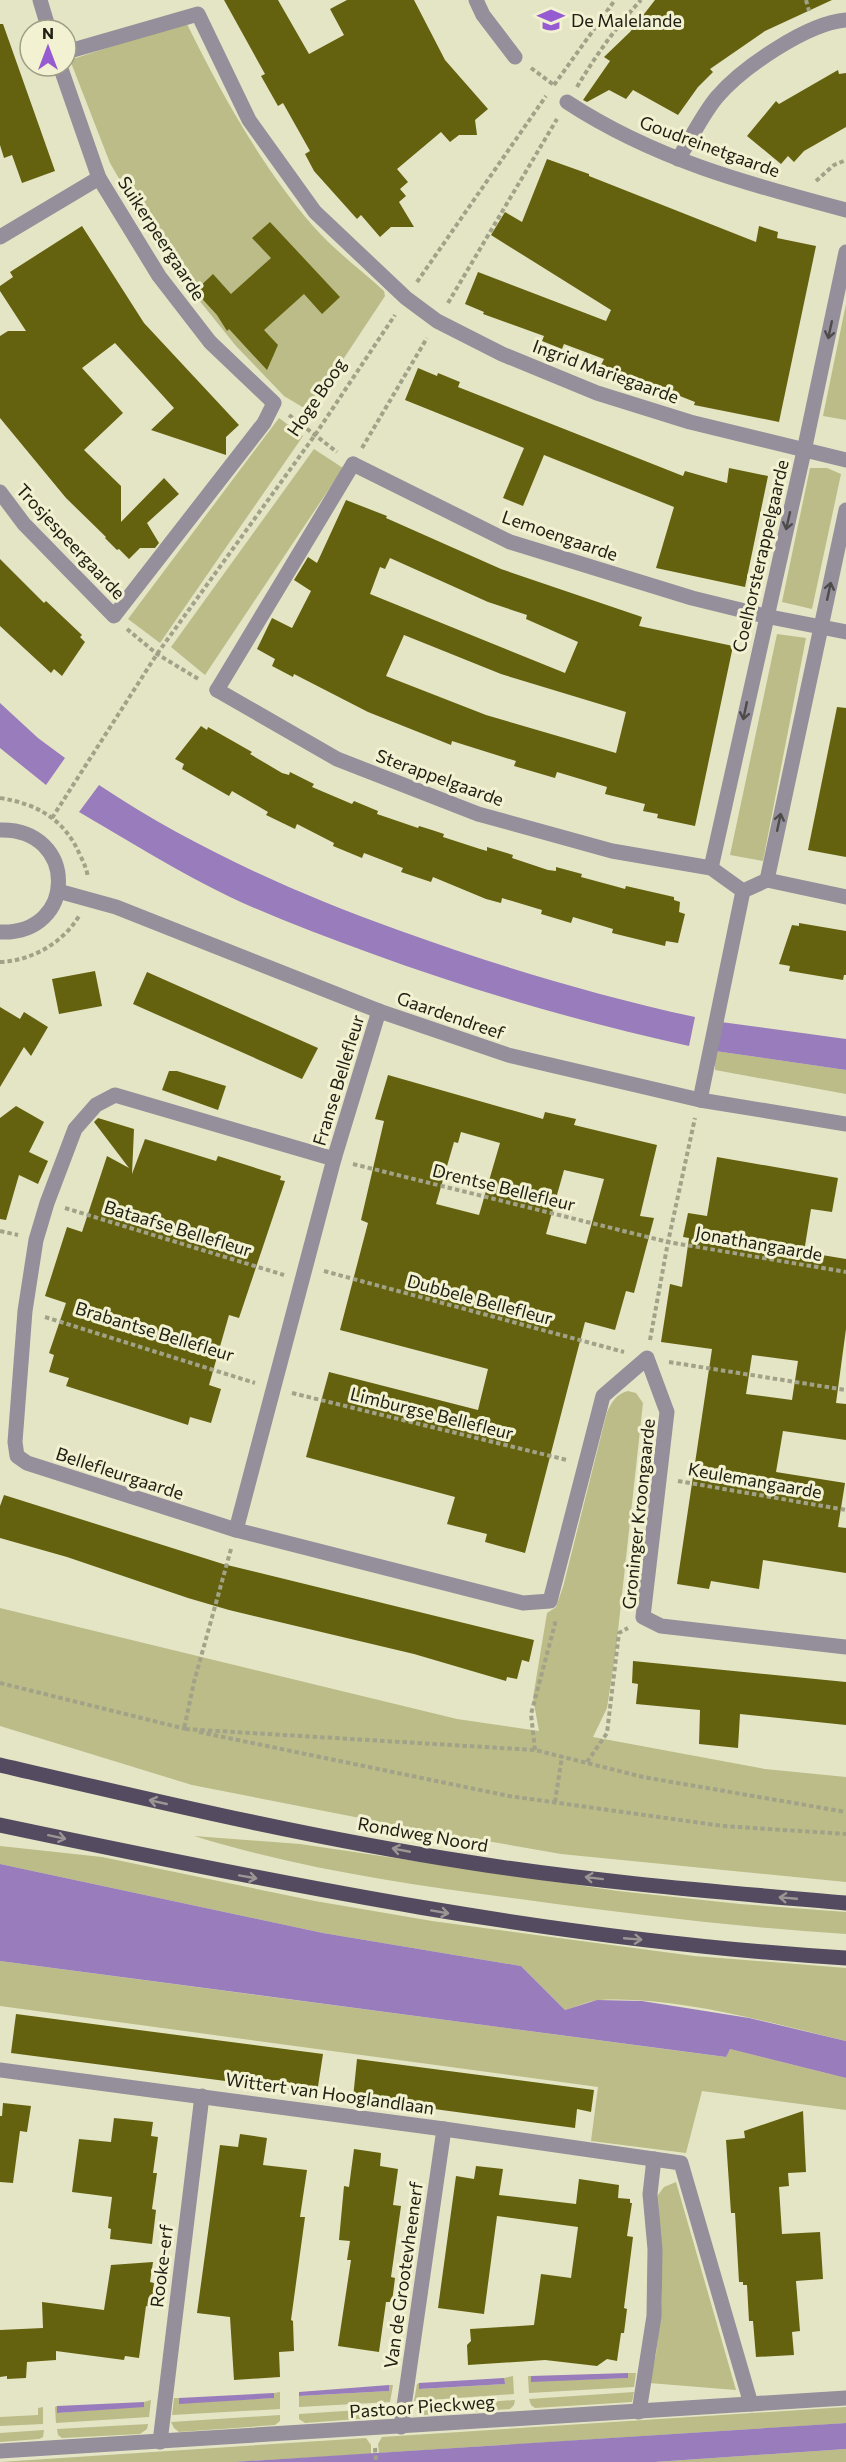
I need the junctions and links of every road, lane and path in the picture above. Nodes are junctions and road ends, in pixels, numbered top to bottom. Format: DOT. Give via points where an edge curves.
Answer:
graph roads {
  1 [pos="40,0"];
  2 [pos="476,0"];
  3 [pos="615,0"];
  4 [pos="641,0"];
  5 [pos="196,7"];
  6 [pos="45,18"];
  7 [pos="846,20"];
  8 [pos="78,48"];
  9 [pos="515,57"];
  10 [pos="64,78"];
  11 [pos="554,85"];
  12 [pos="567,102"];
  13 [pos="678,159"];
  14 [pos="846,160"];
  15 [pos="99,178"];
  16 [pos="798,197"];
  17 [pos="846,210"];
  18 [pos="0,237"];
  19 [pos="846,252"];
  20 [pos="406,298"];
  21 [pos="437,321"];
  22 [pos="274,403"];
  23 [pos="315,435"];
  24 [pos="804,451"];
  25 [pos="846,460"];
  26 [pos="353,464"];
  27 [pos="0,492"];
  28 [pos="846,510"];
  29 [pos="114,616"];
  30 [pos="765,616"];
  31 [pos="822,626"];
  32 [pos="846,632"];
  33 [pos="144,644"];
  34 [pos="157,654"];
  35 [pos="217,690"];
  36 [pos="52,818"];
  37 [pos="0,831"];
  38 [pos="711,868"];
  39 [pos="767,880"];
  40 [pos="58,891"];
  41 [pos="743,891"];
  42 [pos="846,897"];
  43 [pos="0,932"];
  44 [pos="380,1011"];
  45 [pos="699,1100"];
  46 [pos="846,1124"];
  47 [pos="334,1159"];
  48 [pos="47,1203"];
  49 [pos="668,1242"];
  50 [pos="846,1272"];
  51 [pos="304,1273"];
  52 [pos="25,1311"];
  53 [pos="647,1358"];
  54 [pos="273,1388"];
  55 [pos="846,1390"];
  56 [pos="585,1464"];
  57 [pos="659,1478"];
  58 [pos="846,1510"];
  59 [pos="236,1530"];
  60 [pos="550,1601"];
  61 [pos="643,1617"];
  62 [pos="846,1647"];
  63 [pos="0,1683"];
  64 [pos="184,1729"];
  65 [pos="535,1750"];
  66 [pos="562,1756"];
  67 [pos="586,1762"];
  68 [pos="0,1765"];
  69 [pos="555,1803"];
  70 [pos="846,1812"];
  71 [pos="0,1825"];
  72 [pos="846,1834"];
  73 [pos="846,1903"];
  74 [pos="846,1958"];
  75 [pos="0,2070"];
  76 [pos="202,2096"];
  77 [pos="444,2128"];
  78 [pos="654,2159"];
  79 [pos="846,2398"];
  80 [pos="751,2404"];
  81 [pos="639,2412"];
  82 [pos="401,2427"];
  83 [pos="160,2442"];
  84 [pos="375,2446"];
  85 [pos="0,2451"];
  86 [pos="376,2462"];
  1 -- 6 [label="street"];
  2 -- 9 [label="street"];
  3 -- 11 [label="path, Hoge Boog"];
  4 -- 12 [label="path" via="619,23"];
  5 -- 8 [label="street"];
  5 -- 20 [label="street, Ingrid Mariegaarde" via="249,120 315,212"];
  7 -- 13 [label="street" via="776,48 744,72 717,97"];
  9 -- 11 [label="path"];
  10 -- 15 [label="street, Suikerpeergaarde"];
  11 -- 12 [label="path"];
  11 -- 20 [label="path, Hoge Boog"];
  12 -- 13 [label="street, Goudreinetgaarde" via="634,141"];
  12 -- 21 [label="path"];
  13 -- 16 [label="street, Goudreinetgaarde"];
  14 -- 16 [label="path" via="834,165"];
  15 -- 18 [label="street"];
  15 -- 22 [label="street, Suikerpeergaarde" via="159,276 210,342"];
  16 -- 17 [label="street, Goudreinetgaarde"];
  19 -- 24 [label="street, Coelhorsterappelgaarde, one-way"];
  20 -- 21 [label="street, Ingrid Mariegaarde"];
  20 -- 23 [label="path, Hoge Boog"];
  21 -- 24 [label="street, Ingrid Mariegaarde" via="502,354 597,393"];
  21 -- 26 [label="path"];
  22 -- 23 [label="path"];
  22 -- 29 [label="street, Hoge Boog" via="264,423"];
  23 -- 26 [label="path"];
  23 -- 34 [label="path, Hoge Boog"];
  24 -- 25 [label="street, Ingrid Mariegaarde"];
  24 -- 30 [label="street, Coelhorsterappelgaarde, one-way"];
  26 -- 30 [label="street, Lemoengaarde" via="510,542 692,598"];
  26 -- 35 [label="street"];
  27 -- 29 [label="street, Trosjespeergaarde" via="24,525"];
  31 -- 28 [label="street, one-way"];
  30 -- 31 [label="street, Lemoengaarde"];
  30 -- 38 [label="street, Coelhorsterappelgaarde, one-way"];
  31 -- 32 [label="street, Lemoengaarde"];
  39 -- 31 [label="street, one-way"];
  33 -- 34 [label="path"];
  34 -- 35 [label="path"];
  34 -- 36 [label="path, Hoge Boog"];
  35 -- 38 [label="street, Sterappelgaarde" via="337,759 478,814 612,851"];
  37 -- 40 [label="street" via="23,832 39,840 57,866"];
  38 -- 41 [label="street, Sterappelgaarde"];
  39 -- 41 [label="street"];
  39 -- 42 [label="street"];
  40 -- 43 [label="street" via="50,910 35,924 18,931"];
  40 -- 44 [label="street, Gaardendreef" via="116,908"];
  41 -- 45 [label="street"];
  44 -- 45 [label="street, Gaardendreef" via="508,1055"];
  44 -- 47 [label="street, Franse Bellefleur"];
  45 -- 46 [label="street, Gaardendreef"];
  45 -- 49 [label="path, Jonathangaarde"];
  47 -- 48 [label="street, Bellefleurgaarde" via="115,1095 96,1105 75,1129"];
  47 -- 49 [label="path, Drentse Bellefleur"];
  47 -- 51 [label="street"];
  48 -- 51 [label="path, Bataafse Bellefleur"];
  48 -- 52 [label="street, Bellefleurgaarde" via="36,1240"];
  49 -- 50 [label="path, Jonathangaarde"];
  49 -- 53 [label="path, Jonathangaarde"];
  51 -- 53 [label="path, Dubbele Bellefleur"];
  51 -- 54 [label="street"];
  52 -- 54 [label="path, Brabantse Bellefleur"];
  52 -- 59 [label="street, Bellefleurgaarde" via="17,1456 27,1463"];
  53 -- 55 [label="path, Dubbele Bellefleur"];
  53 -- 56 [label="street" via="603,1396"];
  53 -- 57 [label="street, Groninger Kroongaarde" via="668,1412"];
  54 -- 56 [label="path, Limburgse Bellefleur"];
  54 -- 59 [label="street"];
  56 -- 60 [label="street"];
  57 -- 58 [label="path, Keulemangaarde"];
  57 -- 61 [label="street, Groninger Kroongaarde"];
  59 -- 60 [label="street, Bellefleurgaarde" via="524,1603"];
  59 -- 64 [label="path"];
  60 -- 65 [label="path" via="555,1624 531,1714"];
  61 -- 62 [label="street, Groninger Kroongaarde" via="661,1626"];
  61 -- 67 [label="path" via="619,1633 607,1732"];
  63 -- 64 [label="path"];
  64 -- 65 [label="path"];
  64 -- 69 [label="path"];
  65 -- 66 [label="path"];
  66 -- 67 [label="path"];
  66 -- 69 [label="path"];
  67 -- 70 [label="path" via="643,1777"];
  73 -- 68 [label="main road, Rondweg Noord, one-way" via="467,1863 215,1815"];
  69 -- 72 [label="path" via="723,1826"];
  71 -- 74 [label="main road, one-way" via="235,1875 460,1916 617,1937"];
  75 -- 76 [label="street, Wittert van Hooglandlaan"];
  76 -- 77 [label="street, Wittert van Hooglandlaan"];
  76 -- 83 [label="street, Rooke-erf"];
  77 -- 78 [label="street, Wittert van Hooglandlaan"];
  77 -- 82 [label="street, Van de Grootevheenerf"];
  78 -- 80 [label="street, Wittert van Hooglandlaan" via="681,2163"];
  78 -- 81 [label="street" via="650,2194 655,2249 654,2316"];
  79 -- 80 [label="street, Pastoor Pieckweg"];
  80 -- 81 [label="street, Pastoor Pieckweg"];
  81 -- 82 [label="street, Pastoor Pieckweg"];
  82 -- 83 [label="street, Pastoor Pieckweg"];
  83 -- 85 [label="street, Pastoor Pieckweg"];
  84 -- 86 [label="path"];
}
